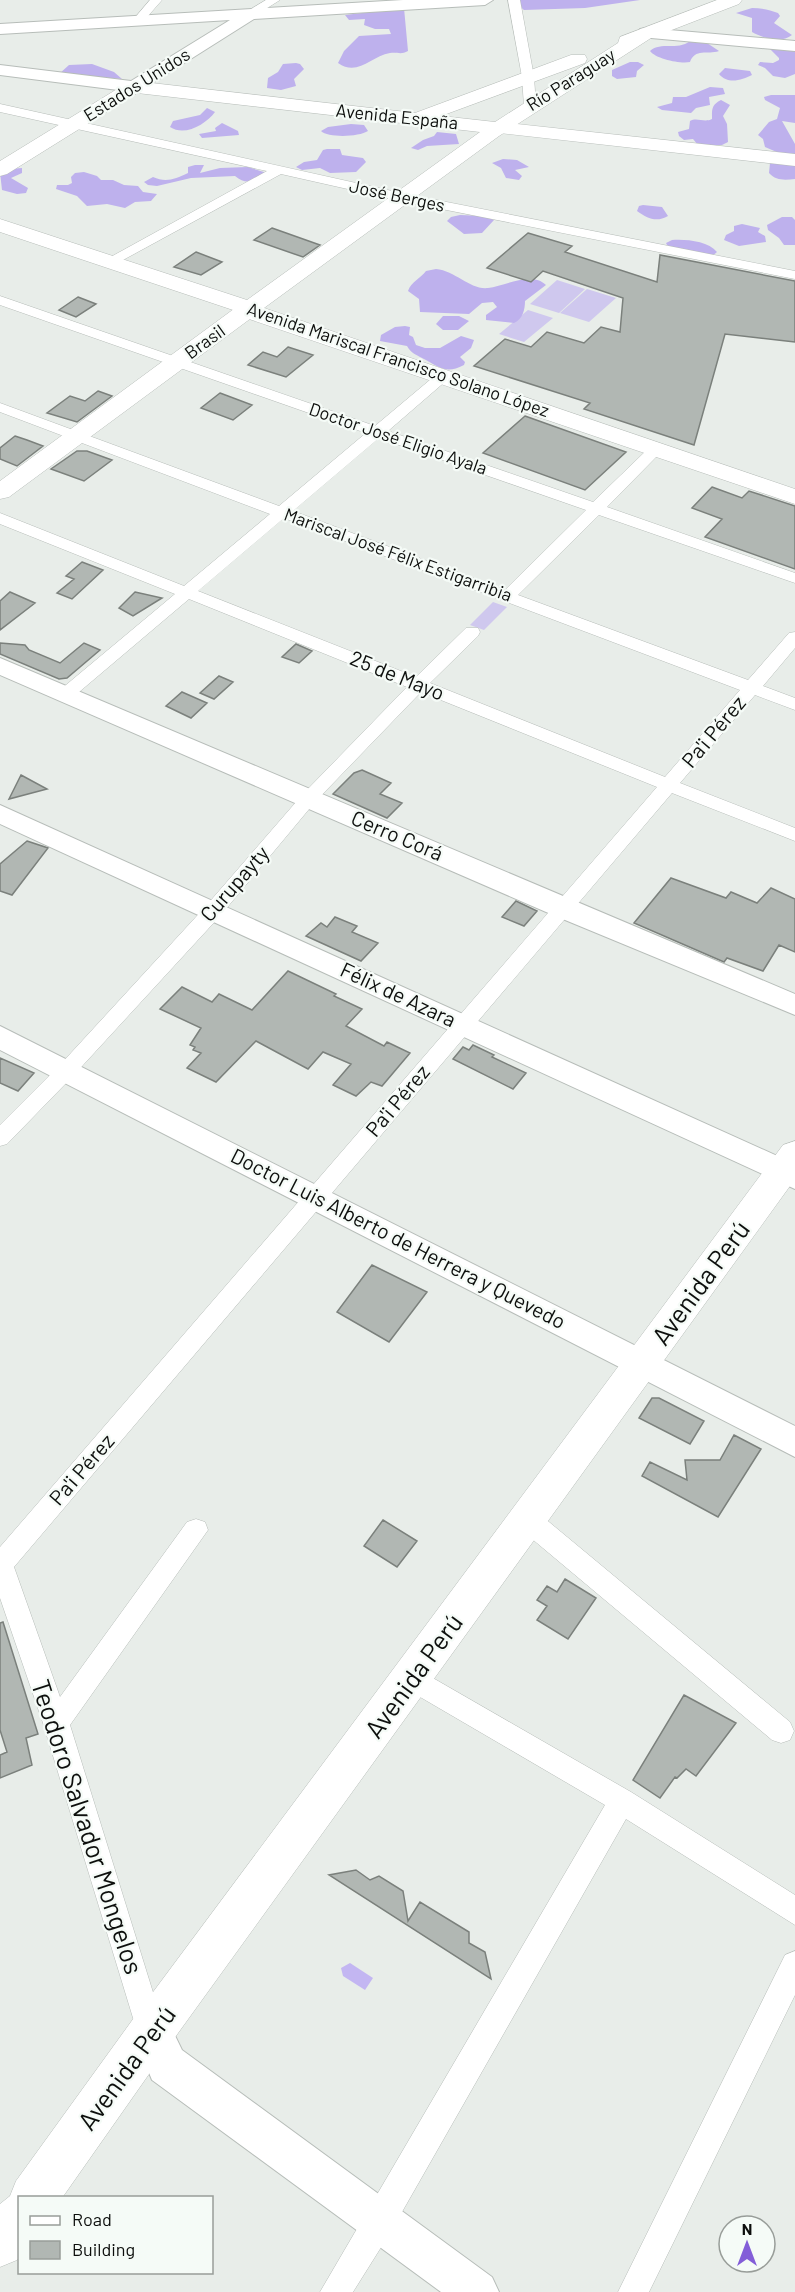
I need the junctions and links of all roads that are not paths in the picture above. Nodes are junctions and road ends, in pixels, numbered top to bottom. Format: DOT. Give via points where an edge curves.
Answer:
graph roads {
  1 [pos="156,0"];
  2 [pos="274,0"];
  3 [pos="485,0"];
  4 [pos="514,0"];
  5 [pos="733,0"];
  6 [pos="252,13"];
  7 [pos="137,22"];
  8 [pos="0,28"];
  9 [pos="646,33"];
  10 [pos="795,46"];
  11 [pos="0,70"];
  12 [pos="528,77"];
  13 [pos="134,87"];
  14 [pos="530,105"];
  15 [pos="0,108"];
  16 [pos="407,118"];
  17 [pos="73,125"];
  18 [pos="498,128"];
  19 [pos="795,160"];
  20 [pos="0,170"];
  21 [pos="279,170"];
  22 [pos="401,197"];
  23 [pos="0,225"];
  24 [pos="112,262"];
  25 [pos="795,275"];
  26 [pos="0,300"];
  27 [pos="250,309"];
  28 [pos="178,361"];
  29 [pos="442,377"];
  30 [pos="529,398"];
  31 [pos="0,407"];
  32 [pos="378,431"];
  33 [pos="78,435"];
  34 [pos="656,450"];
  35 [pos="795,487"];
  36 [pos="0,492"];
  37 [pos="795,497"];
  38 [pos="596,508"];
  39 [pos="281,512"];
  40 [pos="0,518"];
  41 [pos="795,578"];
  42 [pos="187,592"];
  43 [pos="508,596"];
  44 [pos="472,632"];
  45 [pos="792,646"];
  46 [pos="0,666"];
  47 [pos="418,685"];
  48 [pos="751,687"];
  49 [pos="66,694"];
  50 [pos="795,704"];
  51 [pos="669,784"];
  52 [pos="309,798"];
  53 [pos="0,814"];
  54 [pos="795,835"];
  55 [pos="563,908"];
  56 [pos="213,911"];
  57 [pos="795,1005"];
  58 [pos="463,1025"];
  59 [pos="0,1037"];
  60 [pos="66,1071"];
  61 [pos="0,1138"];
  62 [pos="791,1168"];
  63 [pos="316,1196"];
  64 [pos="642,1364"];
  65 [pos="795,1442"];
  66 [pos="528,1520"];
  67 [pos="196,1530"];
  68 [pos="0,1565"];
  69 [pos="412,1678"];
  70 [pos="56,1723"];
  71 [pos="781,1731"];
  72 [pos="621,1801"];
  73 [pos="795,1911"];
  74 [pos="795,1965"];
  75 [pos="152,2031"];
  76 [pos="34,2196"];
  77 [pos="18,2219"];
  78 [pos="379,2222"];
  79 [pos="0,2243"];
  80 [pos="335,2292"];
  81 [pos="477,2292"];
  82 [pos="633,2292"];
  1 -- 7 [label="street"];
  2 -- 6 [label="street, Estados Unidos"];
  3 -- 6 [label="street"];
  4 -- 12 [label="street"];
  5 -- 9 [label="main road"];
  6 -- 7 [label="street"];
  6 -- 13 [label="street, Estados Unidos"];
  7 -- 8 [label="street"];
  9 -- 10 [label="street"];
  9 -- 12 [label="main road"];
  9 -- 14 [label="main road, Río Paraguay"];
  11 -- 13 [label="street, Avenida España"];
  12 -- 14 [label="street"];
  12 -- 16 [label="main road" via="434,113"];
  13 -- 16 [label="main road, Avenida España"];
  13 -- 17 [label="main road, Estados Unidos"];
  14 -- 18 [label="main road, Río Paraguay"];
  15 -- 17 [label="street, José Berges"];
  16 -- 18 [label="main road, Avenida España"];
  17 -- 20 [label="main road, Estados Unidos"];
  17 -- 21 [label="street, José Berges"];
  18 -- 19 [label="main road, Avenida España"];
  18 -- 22 [label="main road, Brasil"];
  21 -- 22 [label="street, José Berges"];
  21 -- 24 [label="street"];
  22 -- 25 [label="street, José Berges"];
  22 -- 27 [label="main road, Brasil"];
  23 -- 24 [label="main road, Avenida Mariscal Francisco Solano López"];
  24 -- 27 [label="main road, Avenida Mariscal Francisco Solano López"];
  26 -- 28 [label="street, Doctor José Eligio Ayala"];
  27 -- 28 [label="main road, Brasil"];
  27 -- 29 [label="main road, Avenida Mariscal Francisco Solano López"];
  27 -- 30 [label="main road, Avenida Mariscal Francisco Solano López" via="259,308"];
  28 -- 32 [label="street, Doctor José Eligio Ayala"];
  28 -- 33 [label="main road, Brasil"];
  29 -- 30 [label="main road"];
  29 -- 32 [label="street"];
  29 -- 34 [label="main road, Avenida Mariscal Francisco Solano López"];
  30 -- 35 [label="main road, Avenida Mariscal Francisco Solano López"];
  31 -- 33 [label="street, Mariscal José Félix Estigarribia"];
  32 -- 38 [label="street, Doctor José Eligio Ayala"];
  32 -- 39 [label="street"];
  33 -- 36 [label="main road, Brasil"];
  33 -- 39 [label="street, Mariscal José Félix Estigarribia"];
  34 -- 37 [label="main road, Avenida Mariscal Francisco Solano López"];
  34 -- 38 [label="street"];
  38 -- 41 [label="street, Doctor José Eligio Ayala"];
  38 -- 43 [label="street"];
  39 -- 42 [label="street"];
  39 -- 43 [label="street, Mariscal José Félix Estigarribia"];
  40 -- 42 [label="street, 25 de Mayo"];
  42 -- 47 [label="street, 25 de Mayo"];
  42 -- 49 [label="street"];
  43 -- 48 [label="street, Mariscal José Félix Estigarribia"];
  44 -- 47 [label="street, Curupayty"];
  45 -- 48 [label="street, Pa'i Pérez"];
  46 -- 49 [label="street, Cerro Corá"];
  47 -- 51 [label="street, 25 de Mayo"];
  47 -- 52 [label="street, Curupayty"];
  48 -- 50 [label="street, Mariscal José Félix Estigarribia"];
  48 -- 51 [label="street, Pa'i Pérez"];
  49 -- 52 [label="street, Cerro Corá"];
  51 -- 54 [label="street, 25 de Mayo"];
  51 -- 55 [label="street, Pa'i Pérez"];
  52 -- 55 [label="street, Cerro Corá"];
  52 -- 56 [label="street, Curupayty"];
  53 -- 56 [label="street, Félix de Azara"];
  55 -- 57 [label="street, Cerro Corá"];
  55 -- 58 [label="street, Pa'i Pérez"];
  56 -- 58 [label="street, Félix de Azara"];
  56 -- 60 [label="street, Curupayty"];
  58 -- 62 [label="street, Félix de Azara"];
  58 -- 63 [label="street, Pa'i Pérez"];
  59 -- 60 [label="street, Doctor Luis Alberto de Herrera y Quevedo"];
  60 -- 61 [label="street, Curupayty"];
  60 -- 63 [label="street, Doctor Luis Alberto de Herrera y Quevedo"];
  62 -- 64 [label="main road, Avenida Perú"];
  63 -- 64 [label="street, Doctor Luis Alberto de Herrera y Quevedo"];
  63 -- 68 [label="street, Pa'i Pérez"];
  64 -- 65 [label="street, Doctor Luis Alberto de Herrera y Quevedo"];
  64 -- 66 [label="main road, Avenida Perú"];
  66 -- 69 [label="main road, Avenida Perú"];
  66 -- 71 [label="street"];
  67 -- 70 [label="street"];
  68 -- 70 [label="street, Teodoro Salvador Mongelos"];
  69 -- 72 [label="street"];
  69 -- 75 [label="main road, Avenida Perú"];
  70 -- 75 [label="street, Teodoro Salvador Mongelos"];
  72 -- 73 [label="street"];
  72 -- 78 [label="street"];
  74 -- 82 [label="street"];
  75 -- 76 [label="main road, Avenida Perú"];
  75 -- 78 [label="street, Teodoro Salvador Mongelos" via="167,2065"];
  77 -- 79 [label="main road"];
  78 -- 80 [label="street"];
  78 -- 81 [label="street, Teodoro Salvador Mongelos"];
}
